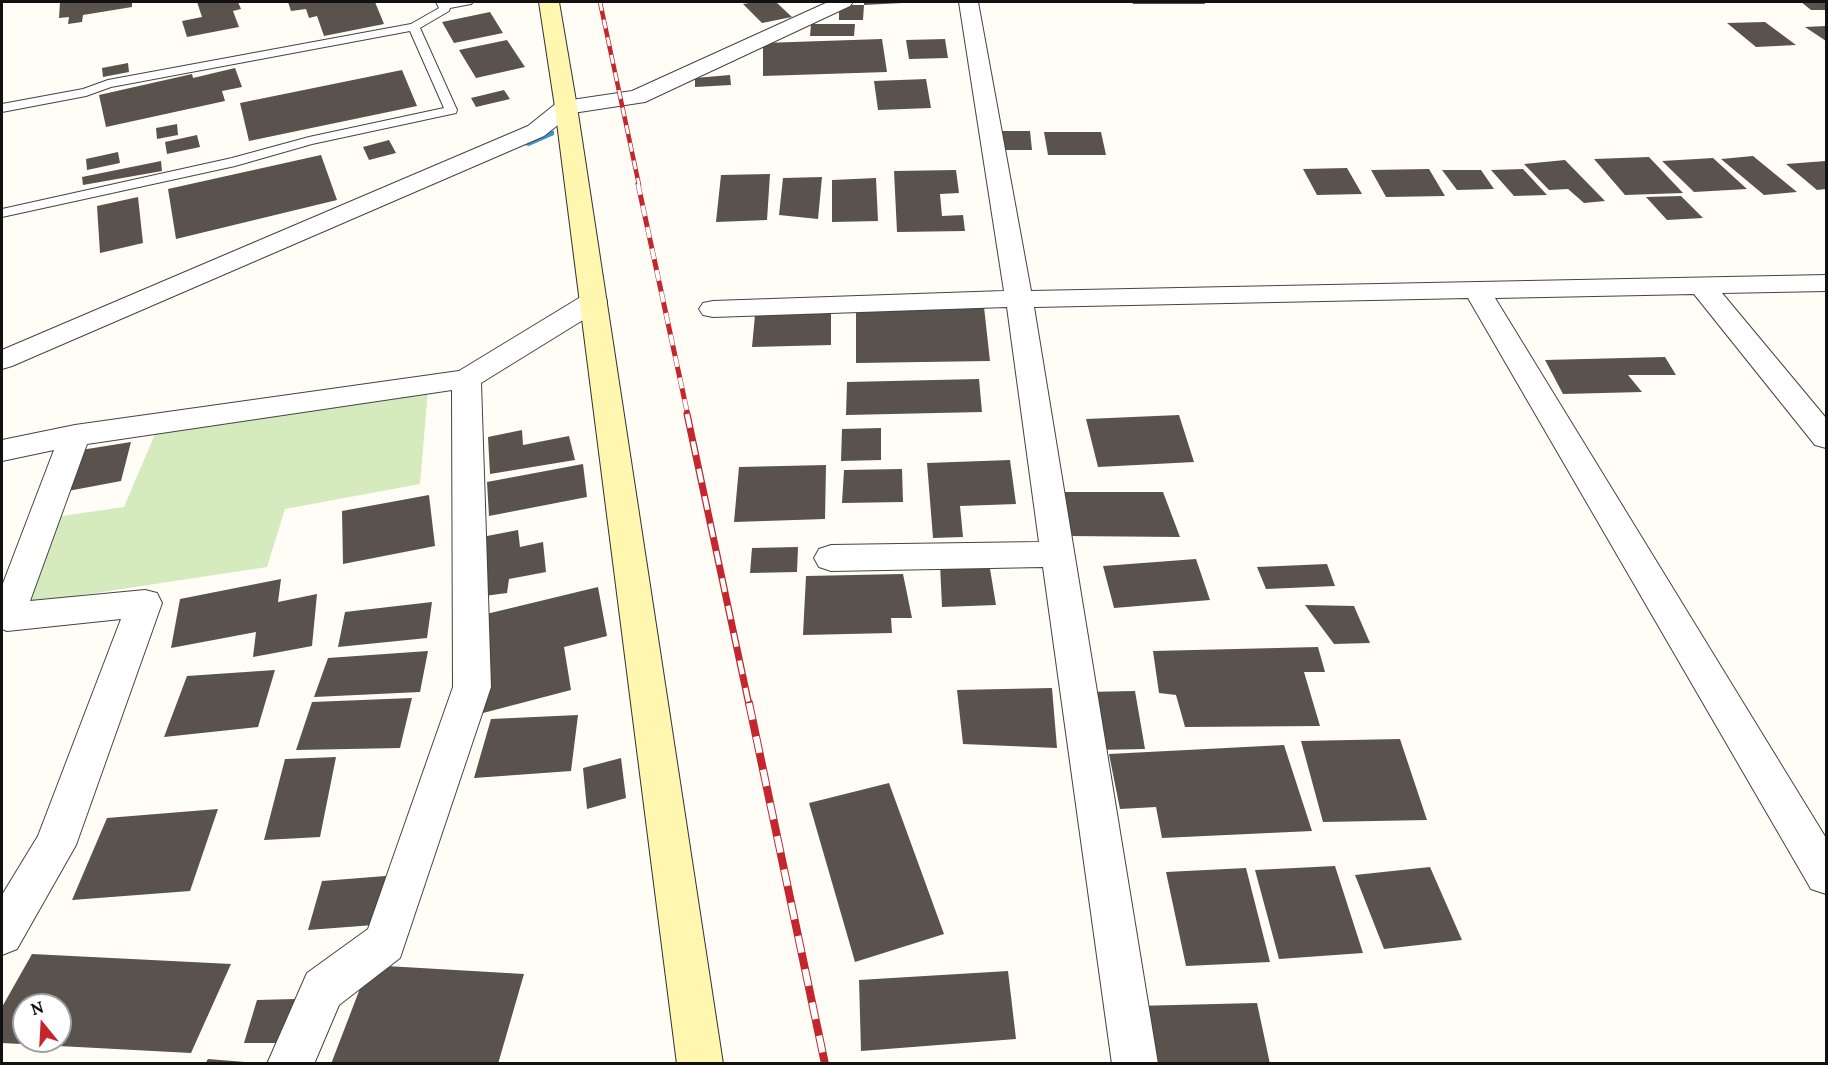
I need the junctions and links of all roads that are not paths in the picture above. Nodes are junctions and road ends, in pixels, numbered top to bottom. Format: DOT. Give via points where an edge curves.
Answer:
graph roads {
  1 [pos="467,2"];
  2 [pos="549,2"];
  3 [pos="843,2"];
  4 [pos="968,2"];
  5 [pos="442,4"];
  6 [pos="414,27"];
  7 [pos="567,107"];
  8 [pos="2,108"];
  9 [pos="2,213"];
  10 [pos="1827,283"];
  11 [pos="1701,285"];
  12 [pos="1477,290"];
  13 [pos="1018,299"];
  14 [pos="594,301"];
  15 [pos="713,309"];
  16 [pos="2,360"];
  17 [pos="466,380"];
  18 [pos="75,435"];
  19 [pos="1827,438"];
  20 [pos="2,450"];
  21 [pos="1057,554"];
  22 [pos="831,558"];
  23 [pos="1827,875"];
  24 [pos="2,934"];
  25 [pos="290,1064"];
  26 [pos="700,1064"];
  27 [pos="1135,1064"];
  1 -- 5 [label="lane"];
  2 -- 7 [label="street"];
  3 -- 7 [label="street" via="637,97"];
  4 -- 13 [label="street"];
  5 -- 6 [label="lane" via="445,9"];
  6 -- 8 [label="lane" via="108,84"];
  6 -- 9 [label="lane" via="451,110"];
  7 -- 14 [label="street"];
  7 -- 16 [label="street" via="536,131"];
  10 -- 11 [label="street"];
  11 -- 12 [label="street"];
  11 -- 19 [label="street"];
  12 -- 13 [label="street"];
  12 -- 23 [label="street"];
  13 -- 15 [label="street"];
  13 -- 21 [label="street"];
  14 -- 17 [label="street"];
  14 -- 26 [label="street"];
  17 -- 18 [label="street"];
  17 -- 25 [label="street" via="472,687 385,943 323,988"];
  18 -- 20 [label="street"];
  18 -- 24 [label="street" via="7,617 145,603 55,845"];
  21 -- 22 [label="street"];
  21 -- 27 [label="street"];
}
